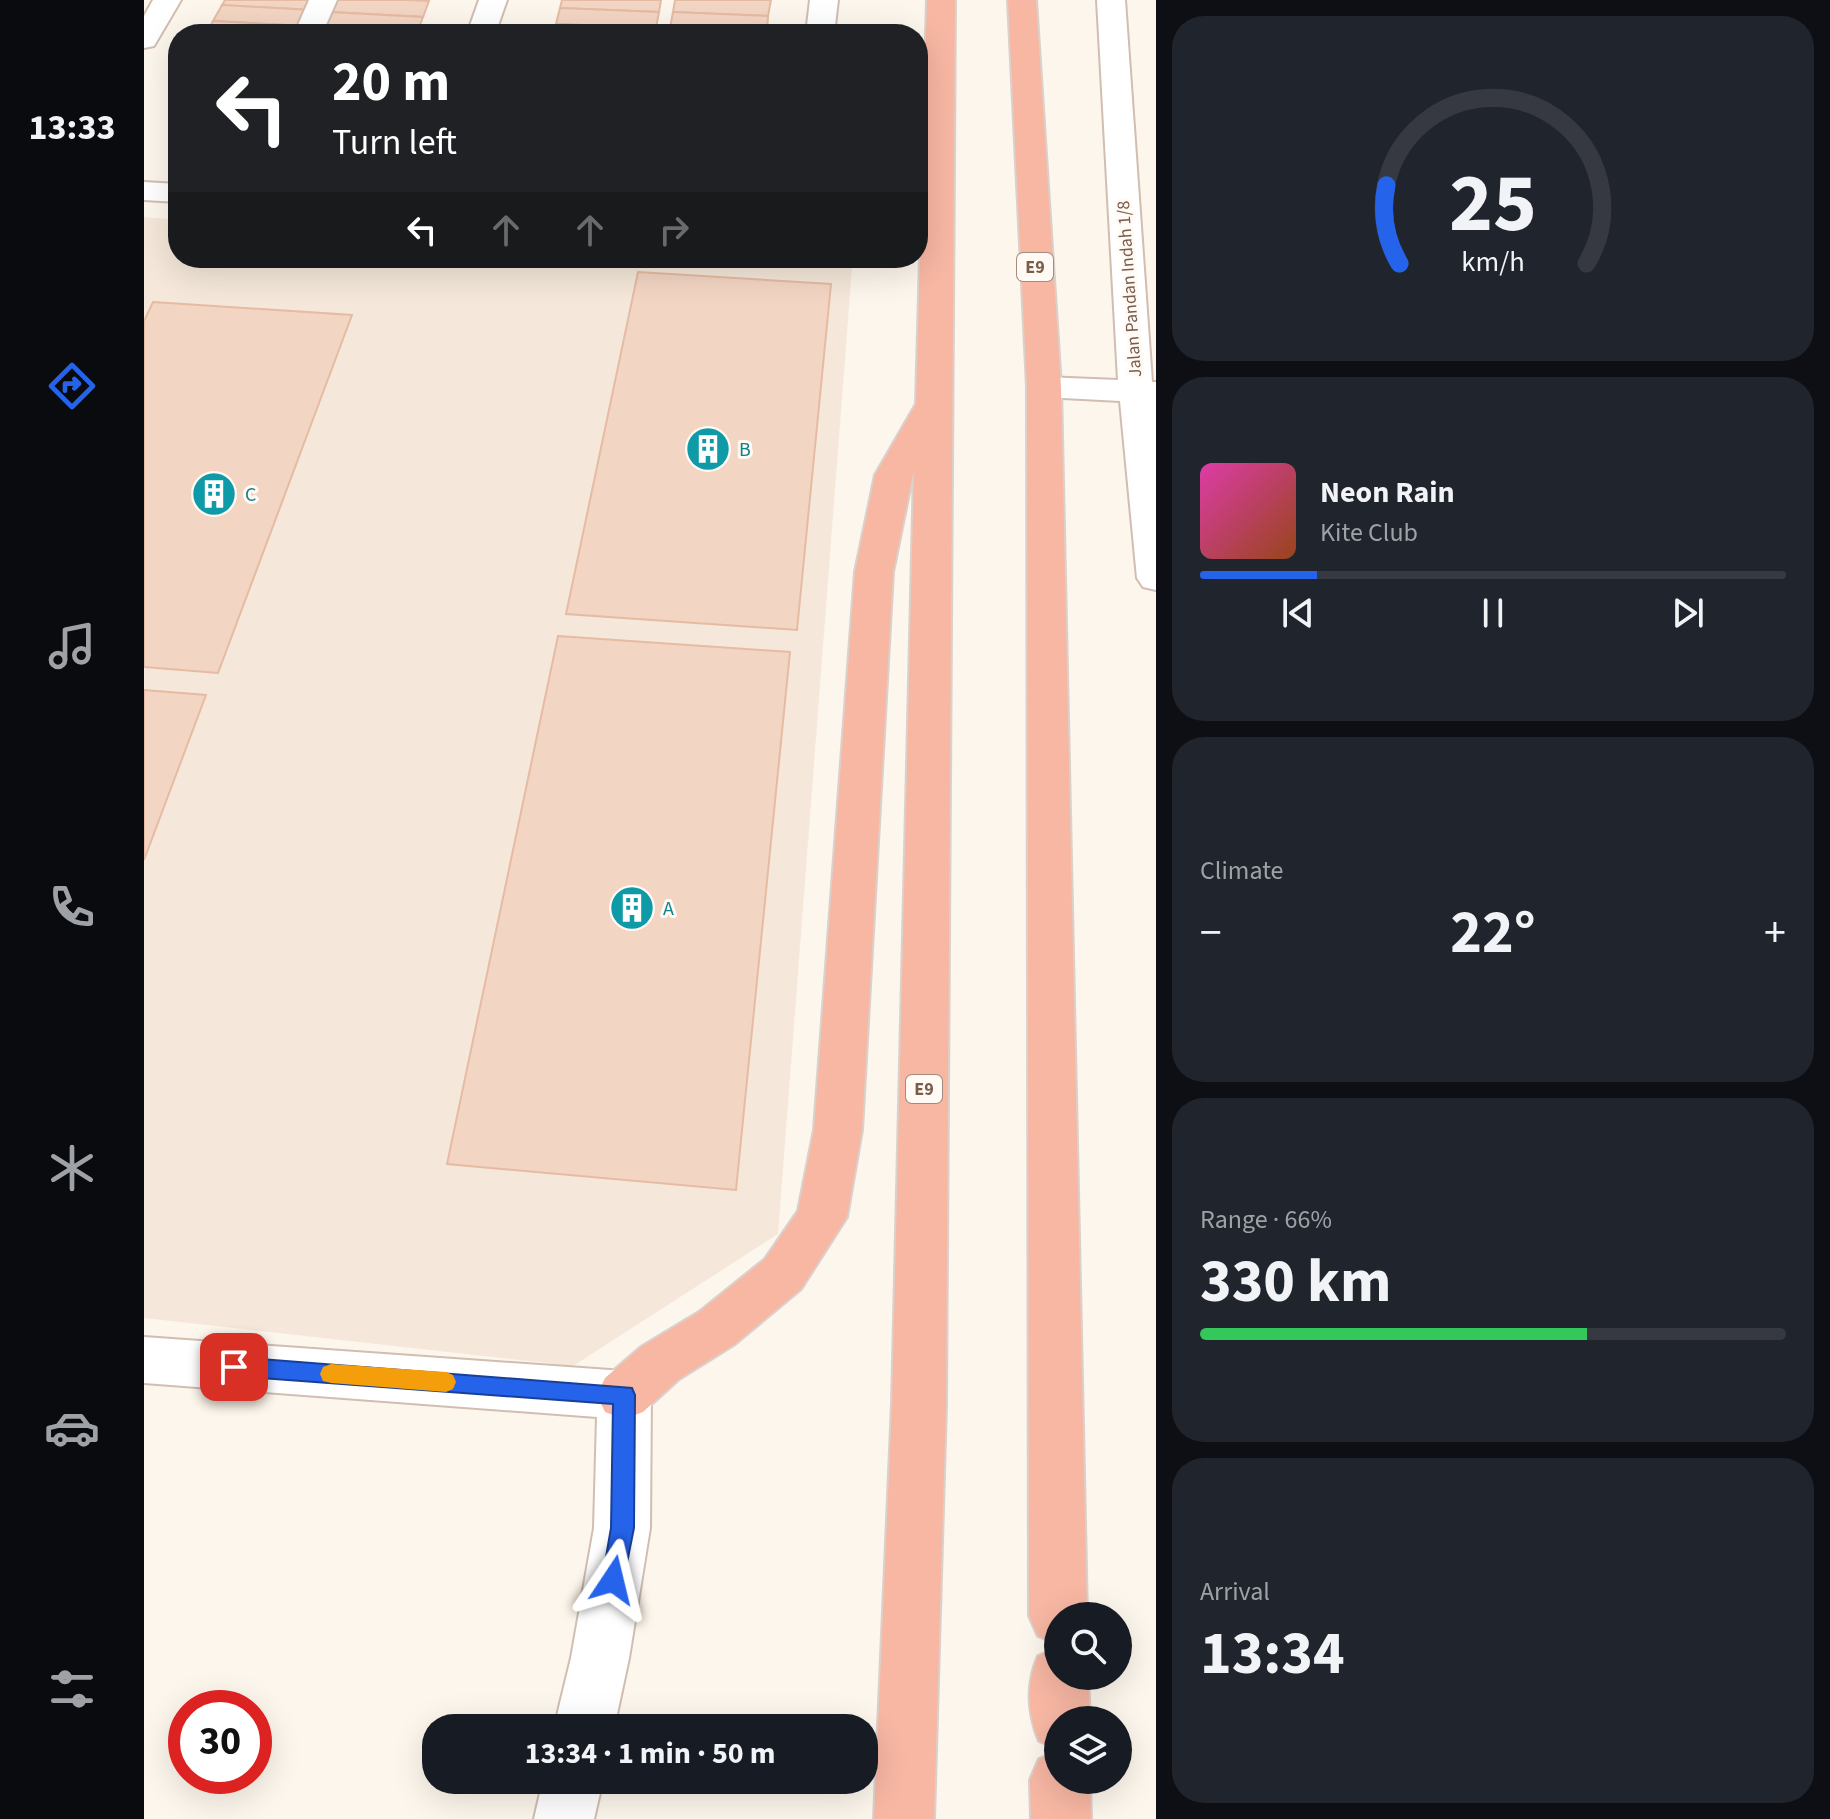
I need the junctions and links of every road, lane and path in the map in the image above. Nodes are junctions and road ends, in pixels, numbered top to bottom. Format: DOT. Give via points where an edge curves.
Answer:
graph roads {
  1 [pos="323,0"];
  2 [pos="493,0"];
  3 [pos="824,0"];
  4 [pos="941,0"];
  5 [pos="1022,0"];
  6 [pos="1111,0"];
  7 [pos="156,10"];
  8 [pos="312,24"];
  9 [pos="485,24"];
  10 [pos="821,24"];
  11 [pos="144,40"];
  12 [pos="144,191"];
  13 [pos="168,192"];
  14 [pos="928,220"];
  15 [pos="928,261"];
  16 [pos="1044,387"];
  17 [pos="1146,392"];
  18 [pos="934,401"];
  19 [pos="1156,578"];
  20 [pos="144,1360"];
  21 [pos="624,1395"];
  22 [pos="1058,1602"];
  23 [pos="587,1714"];
  24 [pos="570,1794"];
  25 [pos="1060,1794"];
  26 [pos="564,1819"];
  27 [pos="904,1819"];
  28 [pos="1061,1819"];
  1 -- 8 [label="street"];
  2 -- 9 [label="street"];
  3 -- 10 [label="street"];
  4 -- 14 [label="highway, E9"];
  5 -- 16 [label="highway, E9"];
  6 -- 17 [label="street, Jalan Pandan Indah 1/8"];
  7 -- 11 [label="street"];
  12 -- 13 [label="street"];
  15 -- 18 [label="highway, E9"];
  16 -- 17 [label="street"];
  16 -- 22 [label="highway, E9"];
  17 -- 19 [label="street, Jalan Pandan Indah 1/8"];
  18 -- 21 [label="highway" via="893,475 874,572 838,1130 822,1217 783,1274"];
  18 -- 27 [label="highway, E9" via="919,1404"];
  20 -- 21 [label="street"];
  21 -- 23 [label="street" via="622,1528"];
  24 -- 26 [label="street"];
  25 -- 28 [label="highway"];
}
